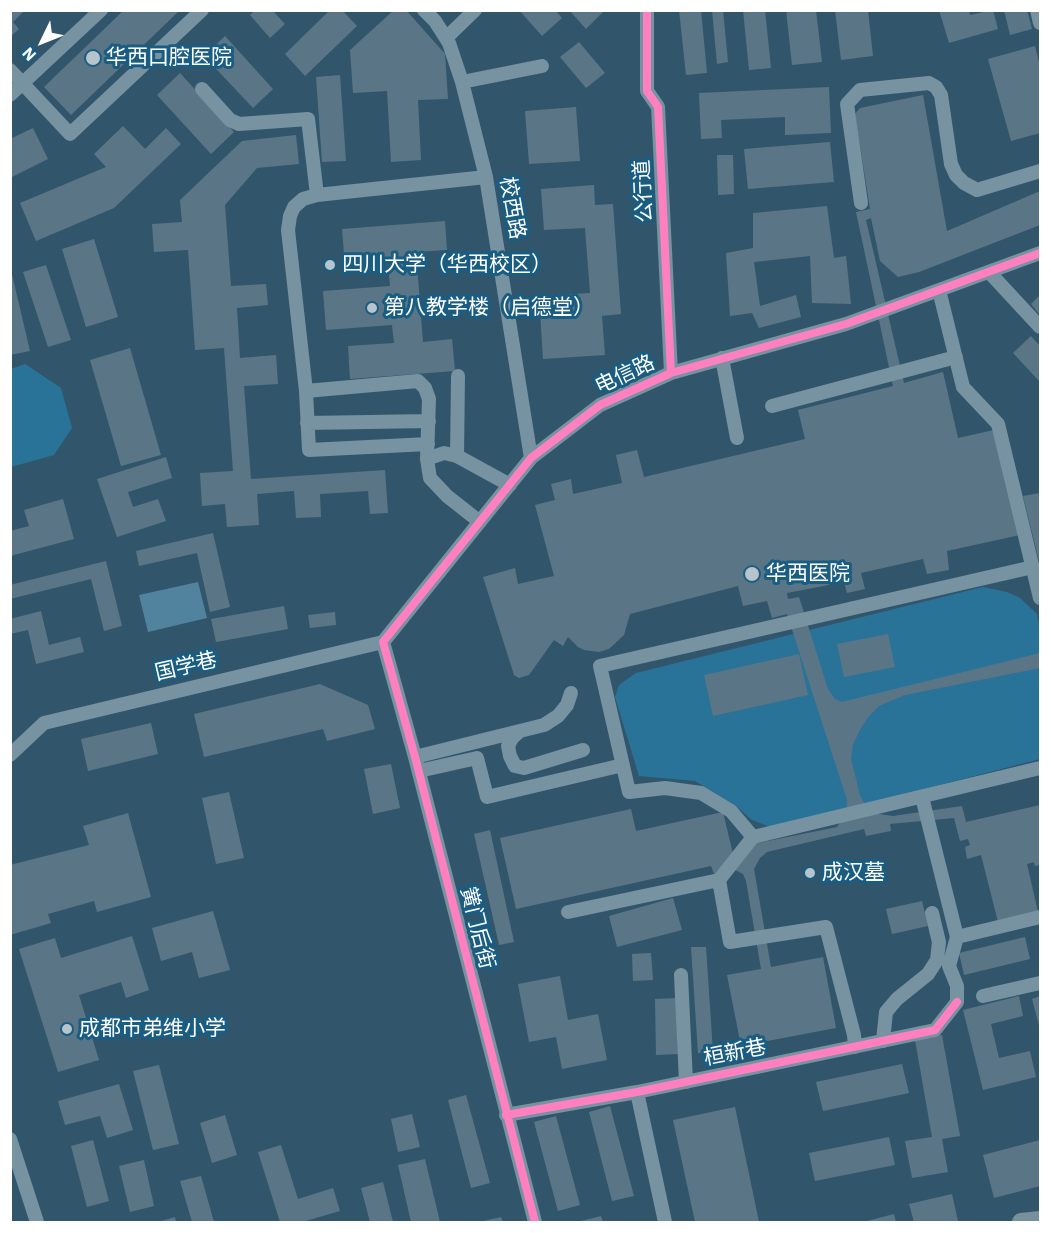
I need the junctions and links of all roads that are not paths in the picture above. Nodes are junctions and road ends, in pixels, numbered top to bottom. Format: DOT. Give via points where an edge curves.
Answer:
graph roads {
  1 [pos="101,10"];
  2 [pos="202,10"];
  3 [pos="424,10"];
  4 [pos="475,10"];
  5 [pos="646,10"];
  6 [pos="1037,10"];
  7 [pos="1041,23"];
  8 [pos="446,39"];
  9 [pos="542,66"];
  10 [pos="10,70"];
  11 [pos="462,82"];
  12 [pos="23,83"];
  13 [pos="202,89"];
  14 [pos="10,95"];
  15 [pos="1041,171"];
  16 [pos="486,177"];
  17 [pos="317,195"];
  18 [pos="861,203"];
  19 [pos="1041,253"];
  20 [pos="988,272"];
  21 [pos="939,290"];
  22 [pos="1041,327"];
  23 [pos="956,357"];
  24 [pos="722,358"];
  25 [pos="671,373"];
  26 [pos="458,376"];
  27 [pos="306,391"];
  28 [pos="772,406"];
  29 [pos="429,421"];
  30 [pos="307,423"];
  31 [pos="737,438"];
  32 [pos="428,452"];
  33 [pos="457,456"];
  34 [pos="531,458"];
  35 [pos="510,485"];
  36 [pos="480,522"];
  37 [pos="1033,567"];
  38 [pos="1041,598"];
  39 [pos="383,642"];
  40 [pos="571,693"];
  41 [pos="519,732"];
  42 [pos="583,750"];
  43 [pos="10,755"];
  44 [pos="417,764"];
  45 [pos="623,765"];
  46 [pos="1041,768"];
  47 [pos="922,797"];
  48 [pos="753,837"];
  49 [pos="719,880"];
  50 [pos="568,912"];
  51 [pos="932,913"];
  52 [pos="1041,917"];
  53 [pos="957,937"];
  54 [pos="681,975"];
  55 [pos="1041,982"];
  56 [pos="983,996"];
  57 [pos="884,1041"];
  58 [pos="855,1047"];
  59 [pos="686,1082"];
  60 [pos="637,1092"];
  61 [pos="506,1115"];
  62 [pos="10,1139"];
  63 [pos="1041,1220"];
  64 [pos="37,1222"];
  65 [pos="535,1222"];
  66 [pos="665,1222"];
  67 [pos="1021,1222"];
  1 -- 12 [label="street"];
  2 -- 12 [label="street" via="70,134"];
  3 -- 8 [label="street, 校西路"];
  4 -- 8 [label="street"];
  5 -- 25 [label="street, 公行道" via="647,91 658,107"];
  6 -- 7 [label="street"];
  8 -- 11 [label="street, 校西路"];
  9 -- 11 [label="street"];
  10 -- 12 [label="street"];
  11 -- 16 [label="street, 校西路"];
  12 -- 14 [label="street"];
  13 -- 17 [label="street" via="230,120 239,124 308,119"];
  15 -- 18 [label="street" via="977,190 964,183 951,164 941,95 936,87 930,83 860,90 847,104"];
  16 -- 17 [label="street"];
  16 -- 34 [label="street, 校西路"];
  17 -- 27 [label="street" via="294,207 288,230"];
  19 -- 20 [label="street, 电信路"];
  20 -- 21 [label="street, 电信路"];
  20 -- 22 [label="street"];
  21 -- 23 [label="street"];
  21 -- 24 [label="street, 电信路" via="846,324"];
  23 -- 28 [label="street"];
  23 -- 37 [label="street" via="963,387 998,424"];
  24 -- 25 [label="street, 电信路"];
  24 -- 31 [label="street"];
  25 -- 34 [label="street, 电信路" via="600,405"];
  26 -- 33 [label="street"];
  27 -- 29 [label="street" via="418,381 426,388"];
  27 -- 30 [label="street"];
  29 -- 30 [label="street"];
  29 -- 32 [label="street"];
  30 -- 32 [label="street" via="309,450"];
  32 -- 33 [label="street"];
  32 -- 36 [label="street" via="430,478"];
  33 -- 35 [label="street"];
  34 -- 35 [label="street, 电信路"];
  35 -- 36 [label="street, 电信路"];
  36 -- 39 [label="street, 电信路"];
  37 -- 38 [label="street"];
  37 -- 45 [label="street" via="600,666"];
  39 -- 43 [label="street, 国学巷" via="44,723"];
  39 -- 44 [label="street, 黉门后街"];
  40 -- 41 [label="street" via="558,716 544,725"];
  41 -- 42 [label="street" via="508,746 515,766 524,768"];
  41 -- 44 [label="street"];
  44 -- 45 [label="street" via="477,758 487,797"];
  44 -- 61 [label="street, 黉门后街"];
  45 -- 48 [label="street" via="630,792 665,788 701,793 731,811"];
  46 -- 47 [label="street"];
  47 -- 48 [label="street"];
  47 -- 53 [label="street"];
  48 -- 49 [label="street"];
  49 -- 50 [label="street"];
  49 -- 58 [label="street" via="730,942 826,927"];
  51 -- 57 [label="street" via="939,942 938,960 886,1012"];
  52 -- 53 [label="street"];
  53 -- 57 [label="street, 桓新巷" via="949,966 957,986 957,1002 935,1030"];
  54 -- 59 [label="street"];
  55 -- 56 [label="street"];
  57 -- 58 [label="street, 桓新巷"];
  58 -- 59 [label="street, 桓新巷"];
  59 -- 60 [label="street, 桓新巷"];
  60 -- 61 [label="street, 桓新巷"];
  60 -- 66 [label="street"];
  61 -- 65 [label="street, 黉门后街"];
  62 -- 64 [label="street"];
  63 -- 67 [label="main road"];
}
